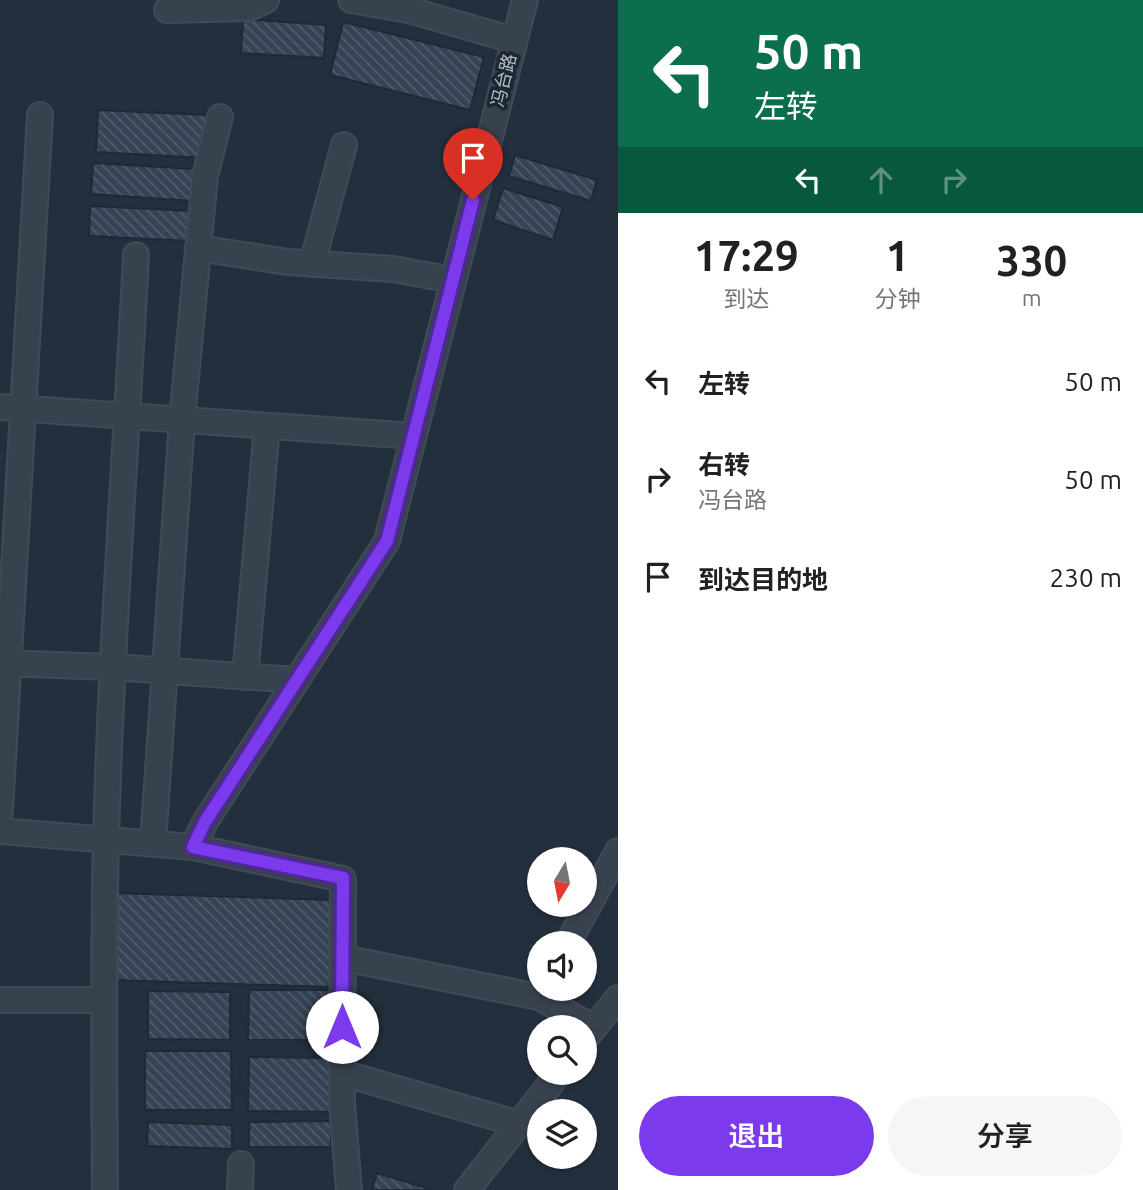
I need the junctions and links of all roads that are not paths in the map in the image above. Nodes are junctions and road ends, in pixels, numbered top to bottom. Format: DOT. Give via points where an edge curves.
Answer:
graph roads {
  1 [pos="266,0"];
  2 [pos="351,0"];
  3 [pos="525,0"];
  4 [pos="167,10"];
  5 [pos="513,40"];
  6 [pos="40,115"];
  7 [pos="220,117"];
  8 [pos="344,145"];
  9 [pos="198,247"];
  10 [pos="136,255"];
  11 [pos="312,264"];
  12 [pos="453,280"];
  13 [pos="12,407"];
  14 [pos="128,416"];
  15 [pos="182,420"];
  16 [pos="267,426"];
  17 [pos="414,436"];
  18 [pos="4,663"];
  19 [pos="113,667"];
  20 [pos="165,672"];
  21 [pos="245,677"];
  22 [pos="297,680"];
  23 [pos="0,811"];
  24 [pos="0,831"];
  25 [pos="106,839"];
  26 [pos="153,843"];
  27 [pos="193,847"];
  28 [pos="618,851"];
  29 [pos="575,931"];
  30 [pos="343,958"];
  31 [pos="527,991"];
  32 [pos="618,998"];
  33 [pos="0,1000"];
  34 [pos="103,1000"];
  35 [pos="550,1001"];
  36 [pos="567,1015"];
  37 [pos="597,1024"];
  38 [pos="342,1073"];
  39 [pos="550,1085"];
  40 [pos="519,1124"];
  41 [pos="241,1164"];
  42 [pos="105,1190"];
  43 [pos="240,1190"];
  44 [pos="349,1190"];
  45 [pos="467,1190"];
  1 -- 4 [label="street" via="249,8"];
  2 -- 5 [label="street" via="409,10"];
  3 -- 5 [label="street, 冯台路"];
  5 -- 12 [label="street, 冯台路"];
  6 -- 13 [label="street"];
  7 -- 9 [label="street" via="205,176"];
  8 -- 11 [label="street"];
  9 -- 11 [label="street"];
  9 -- 15 [label="street"];
  10 -- 14 [label="street"];
  11 -- 12 [label="street" via="393,269"];
  12 -- 17 [label="street, 冯台路"];
  13 -- 14 [label="street"];
  13 -- 18 [label="street"];
  14 -- 15 [label="street"];
  14 -- 19 [label="street"];
  15 -- 16 [label="street"];
  15 -- 20 [label="street"];
  16 -- 17 [label="street"];
  16 -- 21 [label="street"];
  17 -- 22 [label="street, 冯台路" via="387,541"];
  18 -- 19 [label="street"];
  18 -- 23 [label="street"];
  19 -- 20 [label="street"];
  19 -- 25 [label="street"];
  20 -- 21 [label="street"];
  20 -- 26 [label="street"];
  21 -- 22 [label="street"];
  22 -- 27 [label="street, 冯台路"];
  24 -- 25 [label="street"];
  25 -- 26 [label="street"];
  25 -- 34 [label="street"];
  26 -- 27 [label="street"];
  27 -- 30 [label="street" via="343,878"];
  28 -- 29 [label="street"];
  30 -- 31 [label="street"];
  30 -- 38 [label="street"];
  32 -- 37 [label="street"];
  33 -- 34 [label="street"];
  34 -- 42 [label="street"];
  35 -- 36 [label="street"];
  38 -- 40 [label="street"];
  38 -- 44 [label="street"];
  39 -- 40 [label="street"];
  40 -- 45 [label="street"];
  41 -- 43 [label="street"];
}
